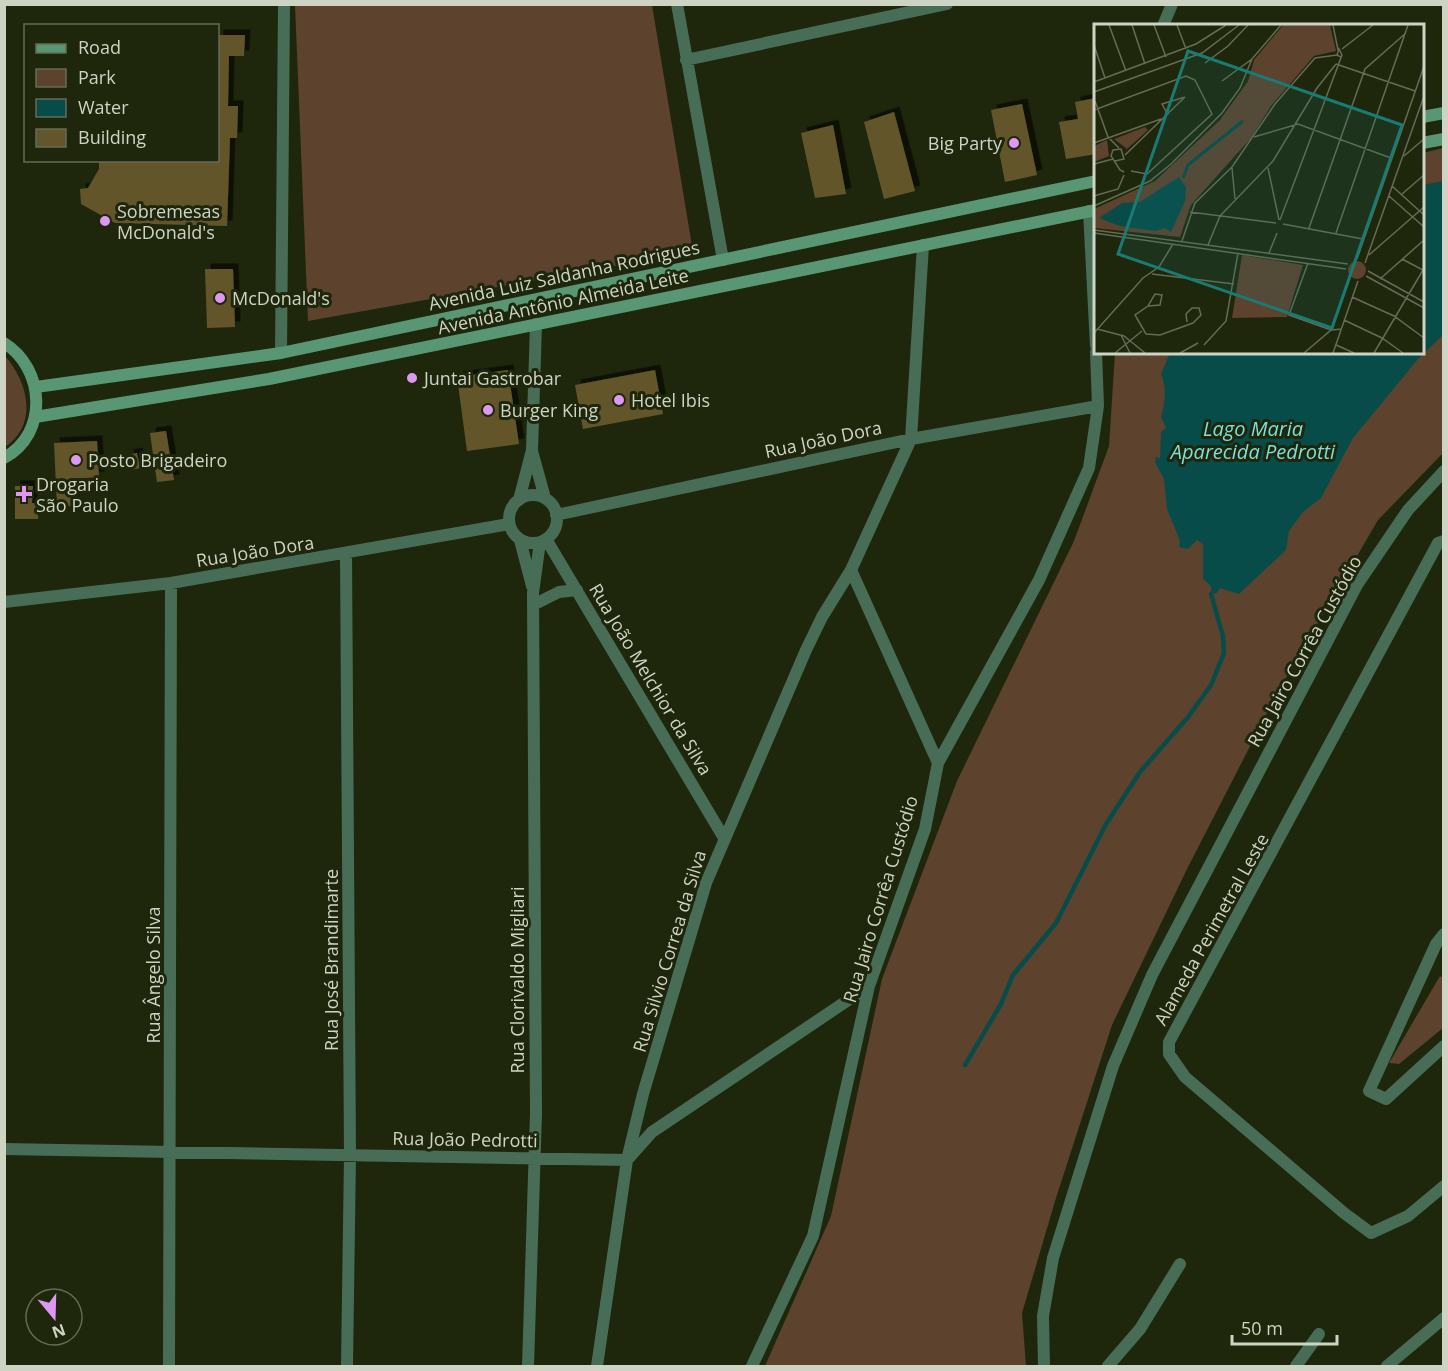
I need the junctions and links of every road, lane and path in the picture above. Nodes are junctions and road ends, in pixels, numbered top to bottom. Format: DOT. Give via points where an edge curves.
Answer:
graph roads {
  1 [pos="284,4"];
  2 [pos="677,4"];
  3 [pos="946,4"];
  4 [pos="1172,4"];
  5 [pos="1164,24"];
  6 [pos="686,60"];
  7 [pos="1443,113"];
  8 [pos="1424,117"];
  9 [pos="1443,139"];
  10 [pos="1424,143"];
  11 [pos="1094,182"];
  12 [pos="1092,211"];
  13 [pos="923,245"];
  14 [pos="723,260"];
  15 [pos="1094,301"];
  16 [pos="536,324"];
  17 [pos="4,343"];
  18 [pos="280,353"];
  19 [pos="1096,354"];
  20 [pos="36,387"];
  21 [pos="1098,406"];
  22 [pos="35,417"];
  23 [pos="911,439"];
  24 [pos="532,450"];
  25 [pos="4,458"];
  26 [pos="1443,471"];
  27 [pos="545,498"];
  28 [pos="519,500"];
  29 [pos="556,515"];
  30 [pos="509,524"];
  31 [pos="520,540"];
  32 [pos="543,540"];
  33 [pos="1443,541"];
  34 [pos="346,554"];
  35 [pos="851,570"];
  36 [pos="171,583"];
  37 [pos="577,590"];
  38 [pos="533,599"];
  39 [pos="4,602"];
  40 [pos="938,763"];
  41 [pos="724,838"];
  42 [pos="1441,943"];
  43 [pos="868,986"];
  44 [pos="1443,1046"];
  45 [pos="4,1149"];
  46 [pos="171,1154"];
  47 [pos="350,1155"];
  48 [pos="533,1158"];
  49 [pos="627,1160"];
  50 [pos="1443,1186"];
  51 [pos="1180,1264"];
  52 [pos="1443,1318"];
  53 [pos="1319,1334"];
  54 [pos="169,1366"];
  55 [pos="347,1366"];
  56 [pos="528,1366"];
  57 [pos="597,1366"];
  58 [pos="752,1366"];
  59 [pos="1044,1366"];
  60 [pos="1108,1366"];
  61 [pos="1296,1366"];
  62 [pos="1387,1366"];
  1 -- 18 [label="street"];
  2 -- 6 [label="street"];
  3 -- 6 [label="street"];
  4 -- 5 [label="street"];
  6 -- 14 [label="street"];
  7 -- 8 [label="main road"];
  9 -- 10 [label="main road"];
  11 -- 14 [label="main road, Avenida Luiz Saldanha Rodrigues"];
  12 -- 13 [label="main road, Avenida Antônio Almeida Leite"];
  12 -- 15 [label="street"];
  13 -- 16 [label="main road, Avenida Antônio Almeida Leite"];
  13 -- 23 [label="street, Rua Silvio Correa da Silva"];
  14 -- 18 [label="main road, Avenida Luiz Saldanha Rodrigues"];
  16 -- 22 [label="main road, Avenida Antônio Almeida Leite" via="269,379"];
  16 -- 24 [label="street"];
  17 -- 20 [label="main road" via="27,364"];
  18 -- 20 [label="main road, Avenida Luiz Saldanha Rodrigues"];
  19 -- 21 [label="street, Rua Jairo Corrêa Custódio"];
  20 -- 22 [label="main road"];
  21 -- 23 [label="street, Rua João Dora"];
  21 -- 40 [label="street, Rua Jairo Corrêa Custódio" via="1089,468 1039,580"];
  22 -- 25 [label="main road" via="26,438"];
  23 -- 29 [label="street, Rua João Dora"];
  23 -- 35 [label="street, Rua Silvio Correa da Silva"];
  24 -- 27 [label="street"];
  24 -- 28 [label="street"];
  26 -- 59 [label="street, Rua Jairo Corrêa Custódio" via="1408,510 1357,585 1152,975 1113,1066 1053,1258 1043,1316"];
  27 -- 28 [label="street" via="532,495"];
  27 -- 29 [label="street"];
  28 -- 30 [label="street" via="510,510"];
  29 -- 32 [label="street" via="555,528"];
  30 -- 31 [label="street"];
  30 -- 34 [label="street, Rua João Dora"];
  31 -- 32 [label="street"];
  31 -- 38 [label="street, Rua Clorivaldo Migliari"];
  32 -- 37 [label="street, Rua João Melchior da Silva"];
  32 -- 38 [label="street, Rua Clorivaldo Migliari"];
  33 -- 50 [label="street, Alameda Perimetral Leste" via="1438,543 1170,1042 1169,1054 1185,1077 1371,1233 1408,1216"];
  34 -- 36 [label="street, Rua João Dora"];
  34 -- 47 [label="street, Rua José Brandimarte"];
  35 -- 40 [label="street"];
  35 -- 41 [label="street, Rua Silvio Correa da Silva" via="806,650"];
  36 -- 39 [label="street, Rua João Dora"];
  36 -- 46 [label="street, Rua Ângelo Silva"];
  37 -- 38 [label="street"];
  37 -- 41 [label="street, Rua João Melchior da Silva"];
  38 -- 48 [label="street, Rua Clorivaldo Migliari"];
  40 -- 43 [label="street, Rua Jairo Corrêa Custódio" via="925,828"];
  41 -- 49 [label="street, Rua Silvio Correa da Silva" via="706,883"];
  42 -- 44 [label="street" via="1369,1091 1386,1099"];
  43 -- 49 [label="street" via="652,1132"];
  43 -- 58 [label="street, Rua Jairo Corrêa Custódio" via="813,1236"];
  45 -- 46 [label="street, Rua João Pedrotti"];
  46 -- 47 [label="street, Rua João Pedrotti"];
  46 -- 54 [label="street, Rua Ângelo Silva"];
  47 -- 48 [label="street, Rua João Pedrotti"];
  47 -- 55 [label="street, Rua José Brandimarte"];
  48 -- 49 [label="street, Rua João Pedrotti"];
  48 -- 56 [label="street, Rua Clorivaldo Migliari"];
  49 -- 57 [label="street, Rua Silvio Correa da Silva"];
  51 -- 60 [label="street" via="1140,1329"];
  52 -- 62 [label="street"];
  53 -- 61 [label="street"];
}
